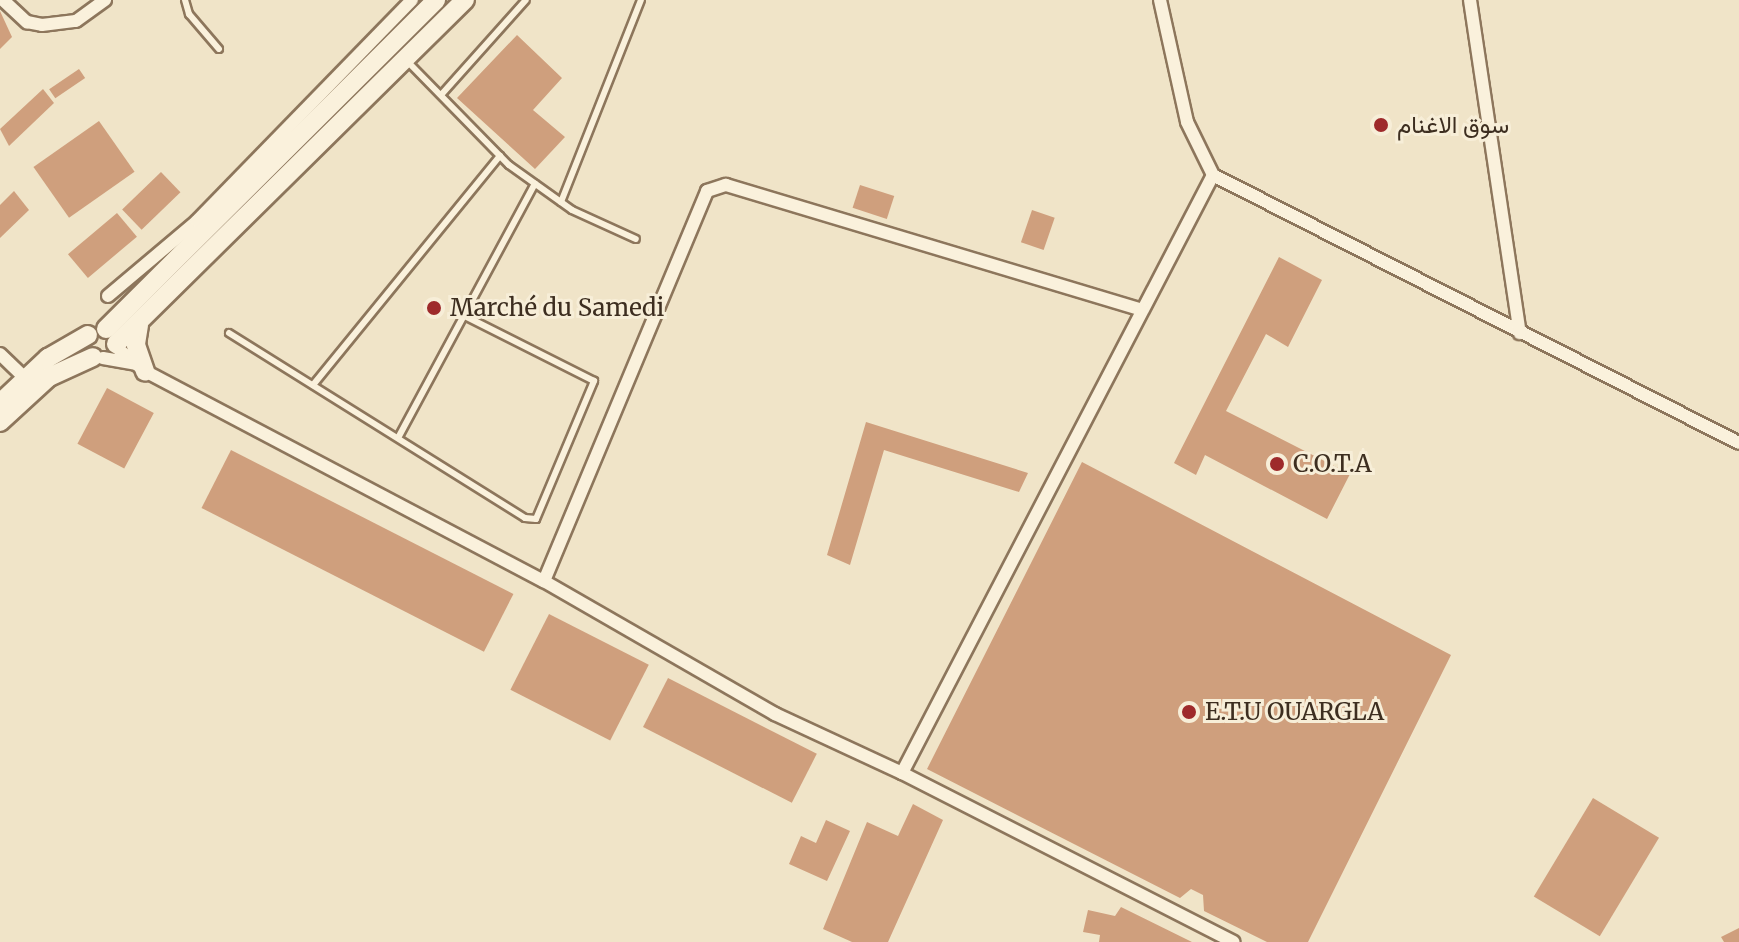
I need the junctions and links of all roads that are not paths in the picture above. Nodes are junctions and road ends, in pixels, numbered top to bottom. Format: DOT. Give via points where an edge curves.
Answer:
graph roads {
  1 [pos="3,0"];
  2 [pos="105,0"];
  3 [pos="185,0"];
  4 [pos="412,0"];
  5 [pos="436,0"];
  6 [pos="526,0"];
  7 [pos="641,0"];
  8 [pos="1160,0"];
  9 [pos="1470,0"];
  10 [pos="459,2"];
  11 [pos="219,49"];
  12 [pos="405,59"];
  13 [pos="373,66"];
  14 [pos="441,95"];
  15 [pos="500,156"];
  16 [pos="1213,175"];
  17 [pos="535,184"];
  18 [pos="561,202"];
  19 [pos="234,217"];
  20 [pos="202,226"];
  21 [pos="636,239"];
  22 [pos="108,296"];
  23 [pos="1142,310"];
  24 [pos="461,314"];
  25 [pos="139,325"];
  26 [pos="229,333"];
  27 [pos="1520,333"];
  28 [pos="104,345"];
  29 [pos="0,354"];
  30 [pos="142,368"];
  31 [pos="31,383"];
  32 [pos="313,385"];
  33 [pos="0,403"];
  34 [pos="0,422"];
  35 [pos="398,438"];
  36 [pos="1739,443"];
  37 [pos="544,581"];
  38 [pos="902,773"];
  39 [pos="1233,942"];
  1 -- 2 [label="street" via="27,22 42,25 76,21"];
  3 -- 11 [label="lane" via="189,14"];
  4 -- 13 [label="street"];
  5 -- 13 [label="street"];
  6 -- 14 [label="lane"];
  7 -- 18 [label="lane"];
  8 -- 16 [label="street" via="1187,122"];
  9 -- 27 [label="street"];
  10 -- 12 [label="street"];
  12 -- 13 [label="street"];
  12 -- 14 [label="lane"];
  13 -- 19 [label="street"];
  13 -- 20 [label="street"];
  14 -- 15 [label="lane"];
  15 -- 17 [label="lane"];
  15 -- 32 [label="lane"];
  16 -- 23 [label="street"];
  16 -- 27 [label="street"];
  17 -- 18 [label="lane"];
  17 -- 24 [label="lane"];
  18 -- 21 [label="lane"];
  19 -- 20 [label="street"];
  19 -- 25 [label="street"];
  20 -- 22 [label="street"];
  20 -- 28 [label="street"];
  23 -- 37 [label="street" via="726,185 712,186"];
  23 -- 38 [label="street"];
  24 -- 35 [label="lane"];
  24 -- 35 [label="lane" via="594,381 543,513 525,518"];
  25 -- 28 [label="street"];
  25 -- 30 [label="street" via="136,345"];
  26 -- 32 [label="lane"];
  27 -- 36 [label="street"];
  28 -- 30 [label="street"];
  28 -- 31 [label="street"];
  29 -- 31 [label="street"];
  30 -- 37 [label="street"];
  31 -- 33 [label="street"];
  31 -- 34 [label="street"];
  32 -- 35 [label="lane"];
  37 -- 38 [label="street" via="775,714"];
  38 -- 39 [label="street"];
}
